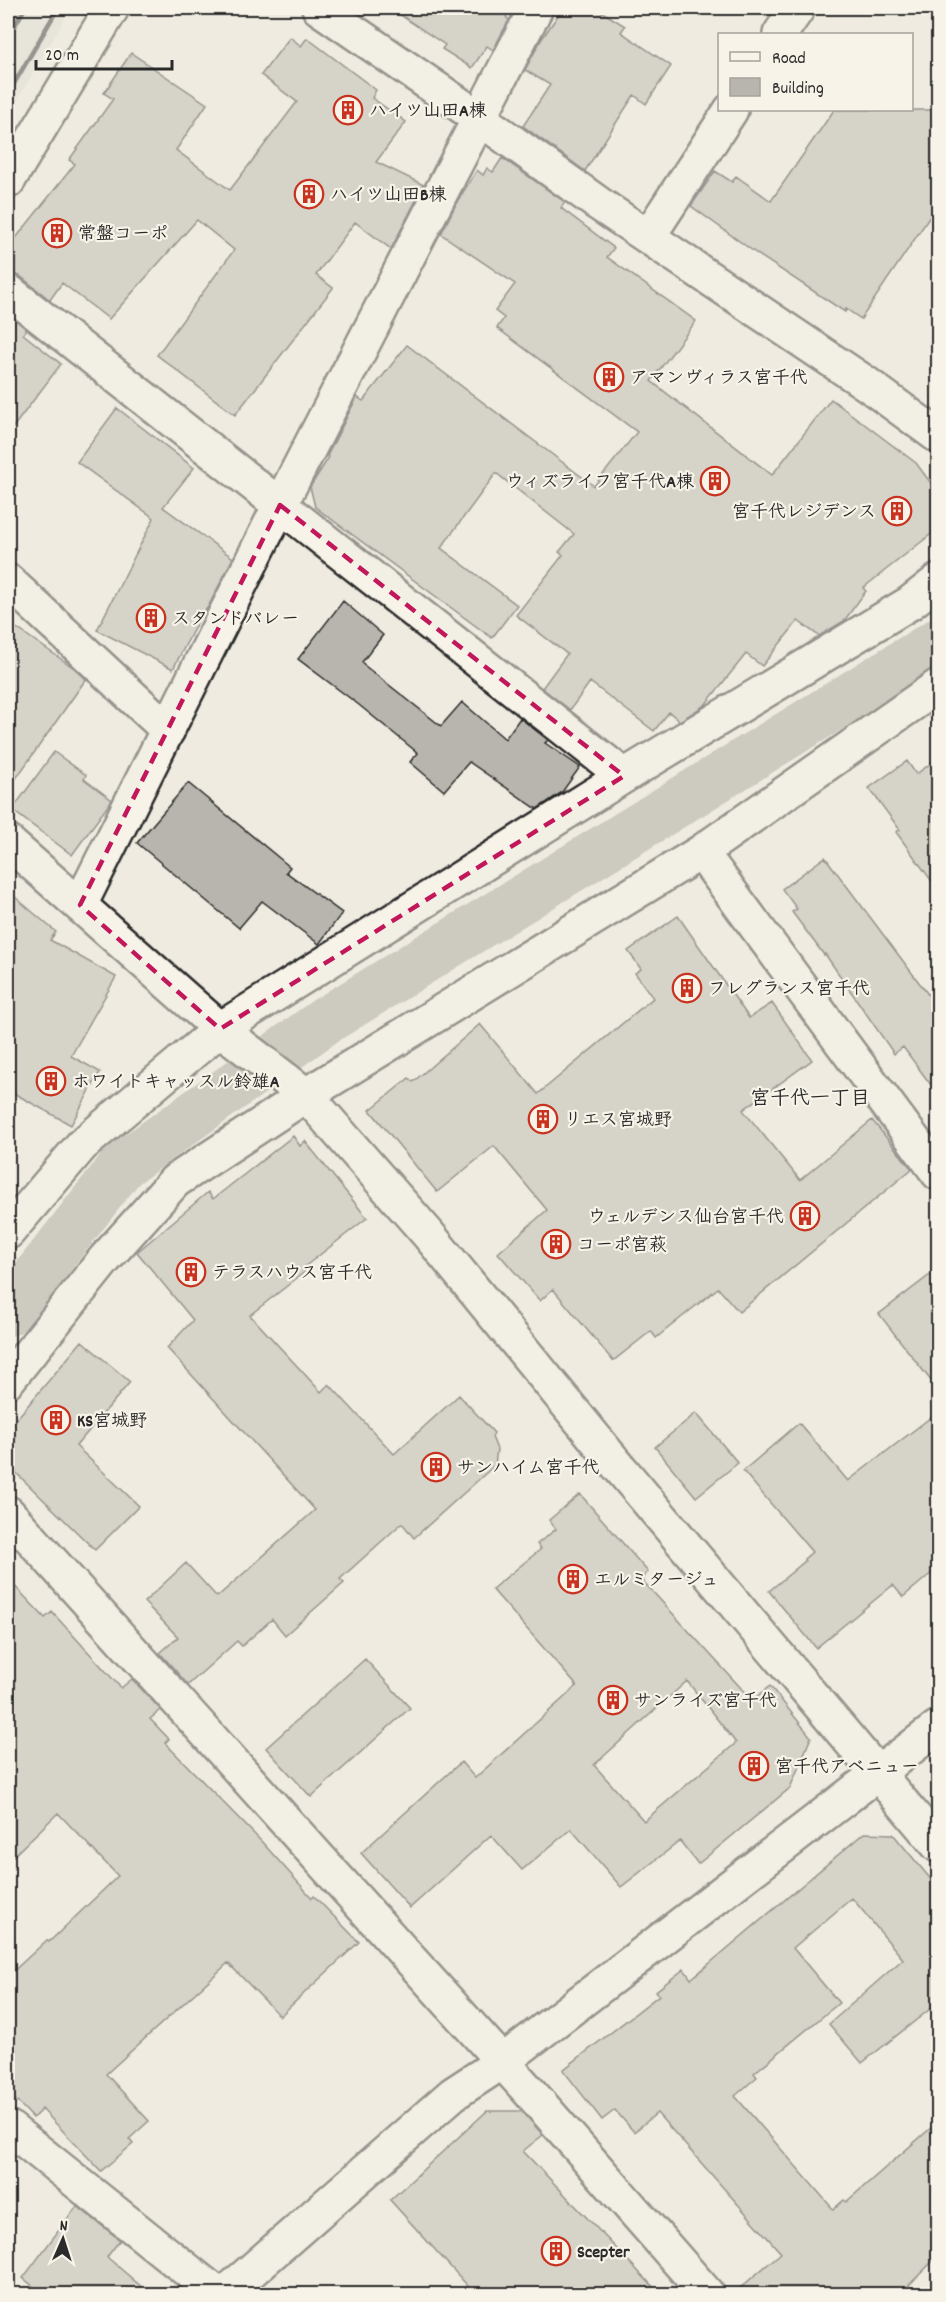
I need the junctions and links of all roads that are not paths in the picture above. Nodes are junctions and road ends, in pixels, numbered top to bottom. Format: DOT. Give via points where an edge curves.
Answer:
graph roads {
  1 [pos="112,8"];
  2 [pos="319,8"];
  3 [pos="536,8"];
  4 [pos="798,8"];
  5 [pos="781,33"];
  6 [pos="730,111"];
  7 [pos="479,118"];
  8 [pos="8,181"];
  9 [pos="648,237"];
  10 [pos="8,291"];
  11 [pos="939,436"];
  12 [pos="280,506"];
  13 [pos="8,581"];
  14 [pos="939,581"];
  15 [pos="939,686"];
  16 [pos="168,730"];
  17 [pos="624,776"];
  18 [pos="8,842"];
  19 [pos="701,852"];
  20 [pos="80,905"];
  21 [pos="220,1029"];
  22 [pos="306,1095"];
  23 [pos="939,1173"];
  24 [pos="8,1232"];
  25 [pos="8,1380"];
  26 [pos="8,1513"];
  27 [pos="939,1727"];
  28 [pos="878,1774"];
  29 [pos="939,1845"];
  30 [pos="502,2062"];
  31 [pos="8,2127"];
  32 [pos="217,2295"];
  33 [pos="225,2295"];
  34 [pos="707,2295"];
  1 -- 8 [label="street"];
  2 -- 7 [label="street"];
  3 -- 7 [label="street"];
  4 -- 5 [label="street"];
  6 -- 9 [label="street"];
  7 -- 9 [label="street"];
  7 -- 12 [label="street"];
  9 -- 11 [label="street"];
  10 -- 12 [label="street"];
  12 -- 16 [label="street"];
  12 -- 17 [label="street"];
  13 -- 16 [label="street"];
  14 -- 17 [label="street" via="910,603"];
  15 -- 19 [label="street"];
  16 -- 20 [label="street"];
  17 -- 21 [label="street"];
  18 -- 20 [label="street"];
  19 -- 22 [label="street"];
  19 -- 23 [label="street"];
  20 -- 21 [label="street"];
  21 -- 22 [label="street"];
  21 -- 24 [label="street" via="82,1145"];
  22 -- 25 [label="street" via="175,1181 104,1260"];
  22 -- 28 [label="street" via="428,1234"];
  26 -- 30 [label="street"];
  27 -- 28 [label="street"];
  28 -- 29 [label="street"];
  28 -- 30 [label="street"];
  30 -- 33 [label="street" via="453,2094"];
  30 -- 34 [label="street"];
  31 -- 32 [label="street"];
}
